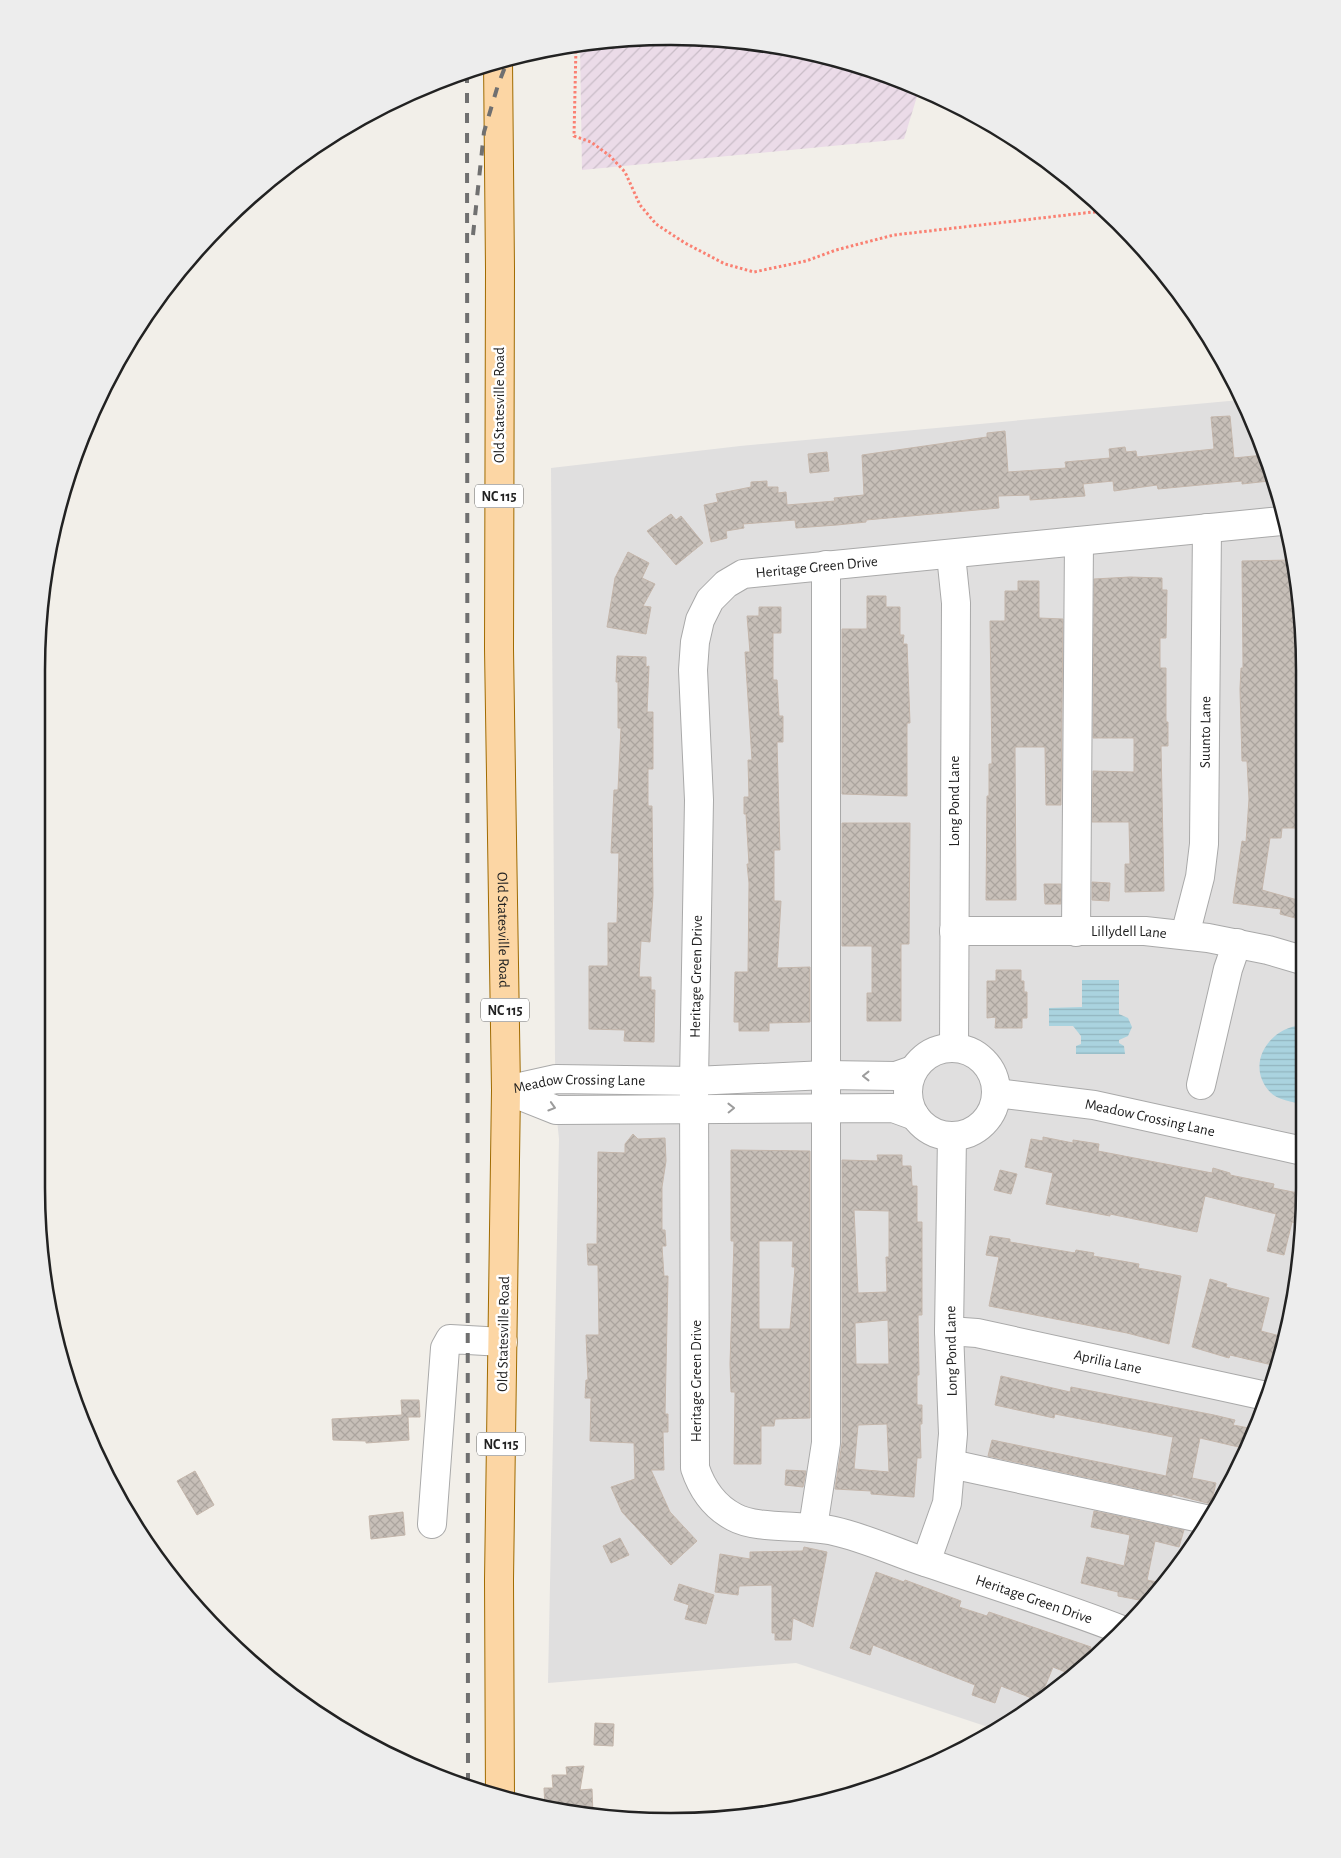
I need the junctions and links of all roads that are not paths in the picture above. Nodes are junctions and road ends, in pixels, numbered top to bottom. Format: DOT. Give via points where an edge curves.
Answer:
graph roads {
  1 [pos="498,69"];
  2 [pos="1278,521"];
  3 [pos="1207,528"];
  4 [pos="1079,541"];
  5 [pos="951,555"];
  6 [pos="826,565"];
  7 [pos="954,931"];
  8 [pos="1076,932"];
  9 [pos="1185,935"];
  10 [pos="1237,944"];
  11 [pos="1296,959"];
  12 [pos="954,1048"];
  13 [pos="913,1070"];
  14 [pos="826,1075"];
  15 [pos="694,1080"];
  16 [pos="1201,1085"];
  17 [pos="506,1090"];
  18 [pos="996,1093"];
  19 [pos="828,1107"];
  20 [pos="694,1108"];
  21 [pos="915,1116"];
  22 [pos="952,1136"];
  23 [pos="1296,1150"];
  24 [pos="949,1331"];
  25 [pos="503,1342"];
  26 [pos="1261,1395"];
  27 [pos="951,1464"];
  28 [pos="1201,1518"];
  29 [pos="432,1524"];
  30 [pos="813,1527"];
  31 [pos="926,1562"];
  32 [pos="1115,1627"];
  33 [pos="500,1789"];
  1 -- 17 [label="main road, Old Statesville Road / NC 115" via="499,659"];
  2 -- 3 [label="street, Heritage Green Drive"];
  3 -- 4 [label="street, Heritage Green Drive"];
  3 -- 9 [label="street, Suunto Lane" via="1204,844 1200,877"];
  4 -- 5 [label="street, Heritage Green Drive"];
  4 -- 8 [label="street"];
  5 -- 6 [label="street, Heritage Green Drive"];
  5 -- 7 [label="street, Long Pond Lane" via="956,603"];
  6 -- 14 [label="street"];
  6 -- 15 [label="street, Heritage Green Drive" via="743,574 726,584 710,600 700,620 693,670 699,800"];
  7 -- 8 [label="street, Lillydell Lane"];
  7 -- 12 [label="street, Long Pond Lane"];
  8 -- 9 [label="street, Lillydell Lane" via="1145,931"];
  9 -- 10 [label="street, Lillydell Lane"];
  10 -- 11 [label="street, Lillydell Lane"];
  10 -- 16 [label="street" via="1228,969"];
  12 -- 13 [label="street, Meadow Crossing Lane" via="938,1050 924,1057"];
  12 -- 18 [label="street" via="970,1052 984,1062 993,1076"];
  13 -- 14 [label="street, Meadow Crossing Lane, one-way" via="896,1076"];
  13 -- 21 [label="street" via="908,1085 909,1101"];
  14 -- 15 [label="street, Meadow Crossing Lane"];
  14 -- 19 [label="street"];
  15 -- 17 [label="street, Meadow Crossing Lane" via="556,1079"];
  15 -- 20 [label="street, Heritage Green Drive"];
  17 -- 20 [label="street, Meadow Crossing Lane, one-way" via="556,1110"];
  17 -- 25 [label="main road, Old Statesville Road / NC 115"];
  18 -- 22 [label="street" via="992,1111 980,1126"];
  18 -- 23 [label="street, Meadow Crossing Lane" via="1094,1105"];
  20 -- 19 [label="street, Meadow Crossing Lane, one-way"];
  19 -- 21 [label="street, Meadow Crossing Lane" via="893,1108"];
  19 -- 30 [label="street" via="826,1443"];
  20 -- 30 [label="street, Heritage Green Drive" via="695,1468 701,1486 734,1518 754,1525"];
  21 -- 22 [label="street, Meadow Crossing Lane" via="928,1129"];
  22 -- 24 [label="street, Long Pond Lane"];
  24 -- 26 [label="street, Aprilia Lane" via="977,1333"];
  24 -- 27 [label="street, Long Pond Lane"];
  25 -- 29 [label="street" via="450,1339 445,1348"];
  25 -- 33 [label="main road, Old Statesville Road / NC 115"];
  27 -- 28 [label="street"];
  27 -- 31 [label="street, Long Pond Lane" via="947,1503"];
  30 -- 31 [label="street, Heritage Green Drive" via="836,1531"];
  31 -- 32 [label="street, Heritage Green Drive"];
}
